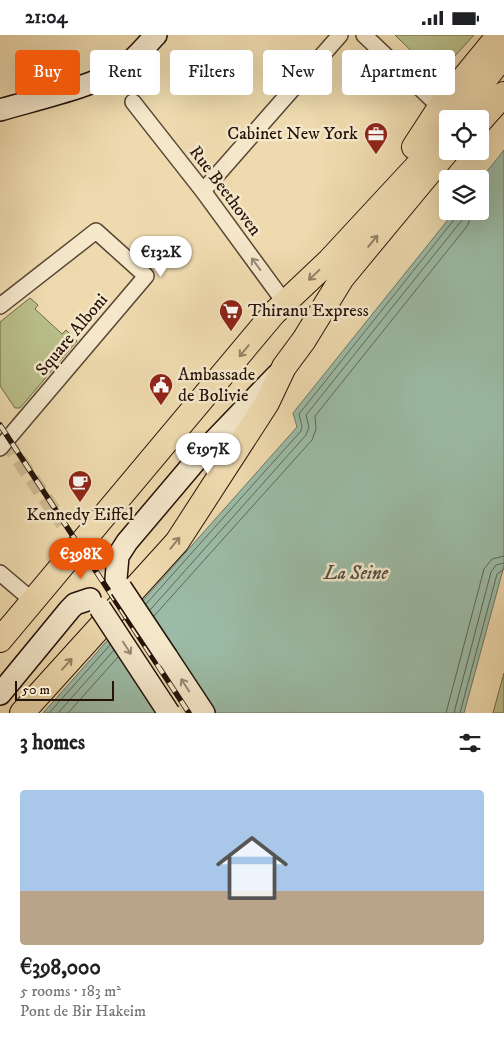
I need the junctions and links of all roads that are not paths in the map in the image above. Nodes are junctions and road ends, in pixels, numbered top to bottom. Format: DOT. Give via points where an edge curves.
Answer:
graph roads {
  1 [pos="156,35"];
  2 [pos="340,35"];
  3 [pos="364,35"];
  4 [pos="499,35"];
  5 [pos="504,55"];
  6 [pos="504,73"];
  7 [pos="504,94"];
  8 [pos="133,103"];
  9 [pos="0,110"];
  10 [pos="439,110"];
  11 [pos="452,110"];
  12 [pos="454,110"];
  13 [pos="477,110"];
  14 [pos="489,111"];
  15 [pos="439,128"];
  16 [pos="440,160"];
  17 [pos="203,191"];
  18 [pos="285,303"];
  19 [pos="0,306"];
  20 [pos="284,367"];
  21 [pos="0,448"];
  22 [pos="0,573"];
  23 [pos="118,584"];
  24 [pos="33,601"];
  25 [pos="95,603"];
  26 [pos="0,640"];
  27 [pos="0,695"];
  28 [pos="22,713"];
  29 [pos="169,713"];
  30 [pos="204,713"];
  1 -- 9 [label="main road" via="116,72"];
  2 -- 17 [label="street"];
  3 -- 10 [label="street"];
  4 -- 11 [label="main road"];
  5 -- 12 [label="main road"];
  6 -- 13 [label="main road"];
  7 -- 14 [label="main road"];
  8 -- 17 [label="street, Rue Beethoven"];
  15 -- 18 [label="main road, one-way" via="372,214"];
  20 -- 16 [label="main road, one-way" via="342,278"];
  18 -- 17 [label="street, Rue Beethoven, one-way"];
  18 -- 24 [label="main road, one-way"];
  19 -- 21 [label="street, Square Alboni" via="96,231 146,276"];
  20 -- 23 [label="main road" via="204,451 127,543 118,556"];
  28 -- 20 [label="main road, one-way" via="177,542 267,403"];
  22 -- 24 [label="street"];
  23 -- 25 [label="main road" via="91,595"];
  30 -- 23 [label="main road, one-way, bridge"];
  24 -- 26 [label="main road"];
  25 -- 27 [label="main road" via="83,600 70,609"];
  25 -- 29 [label="main road, one-way, bridge"];
}
